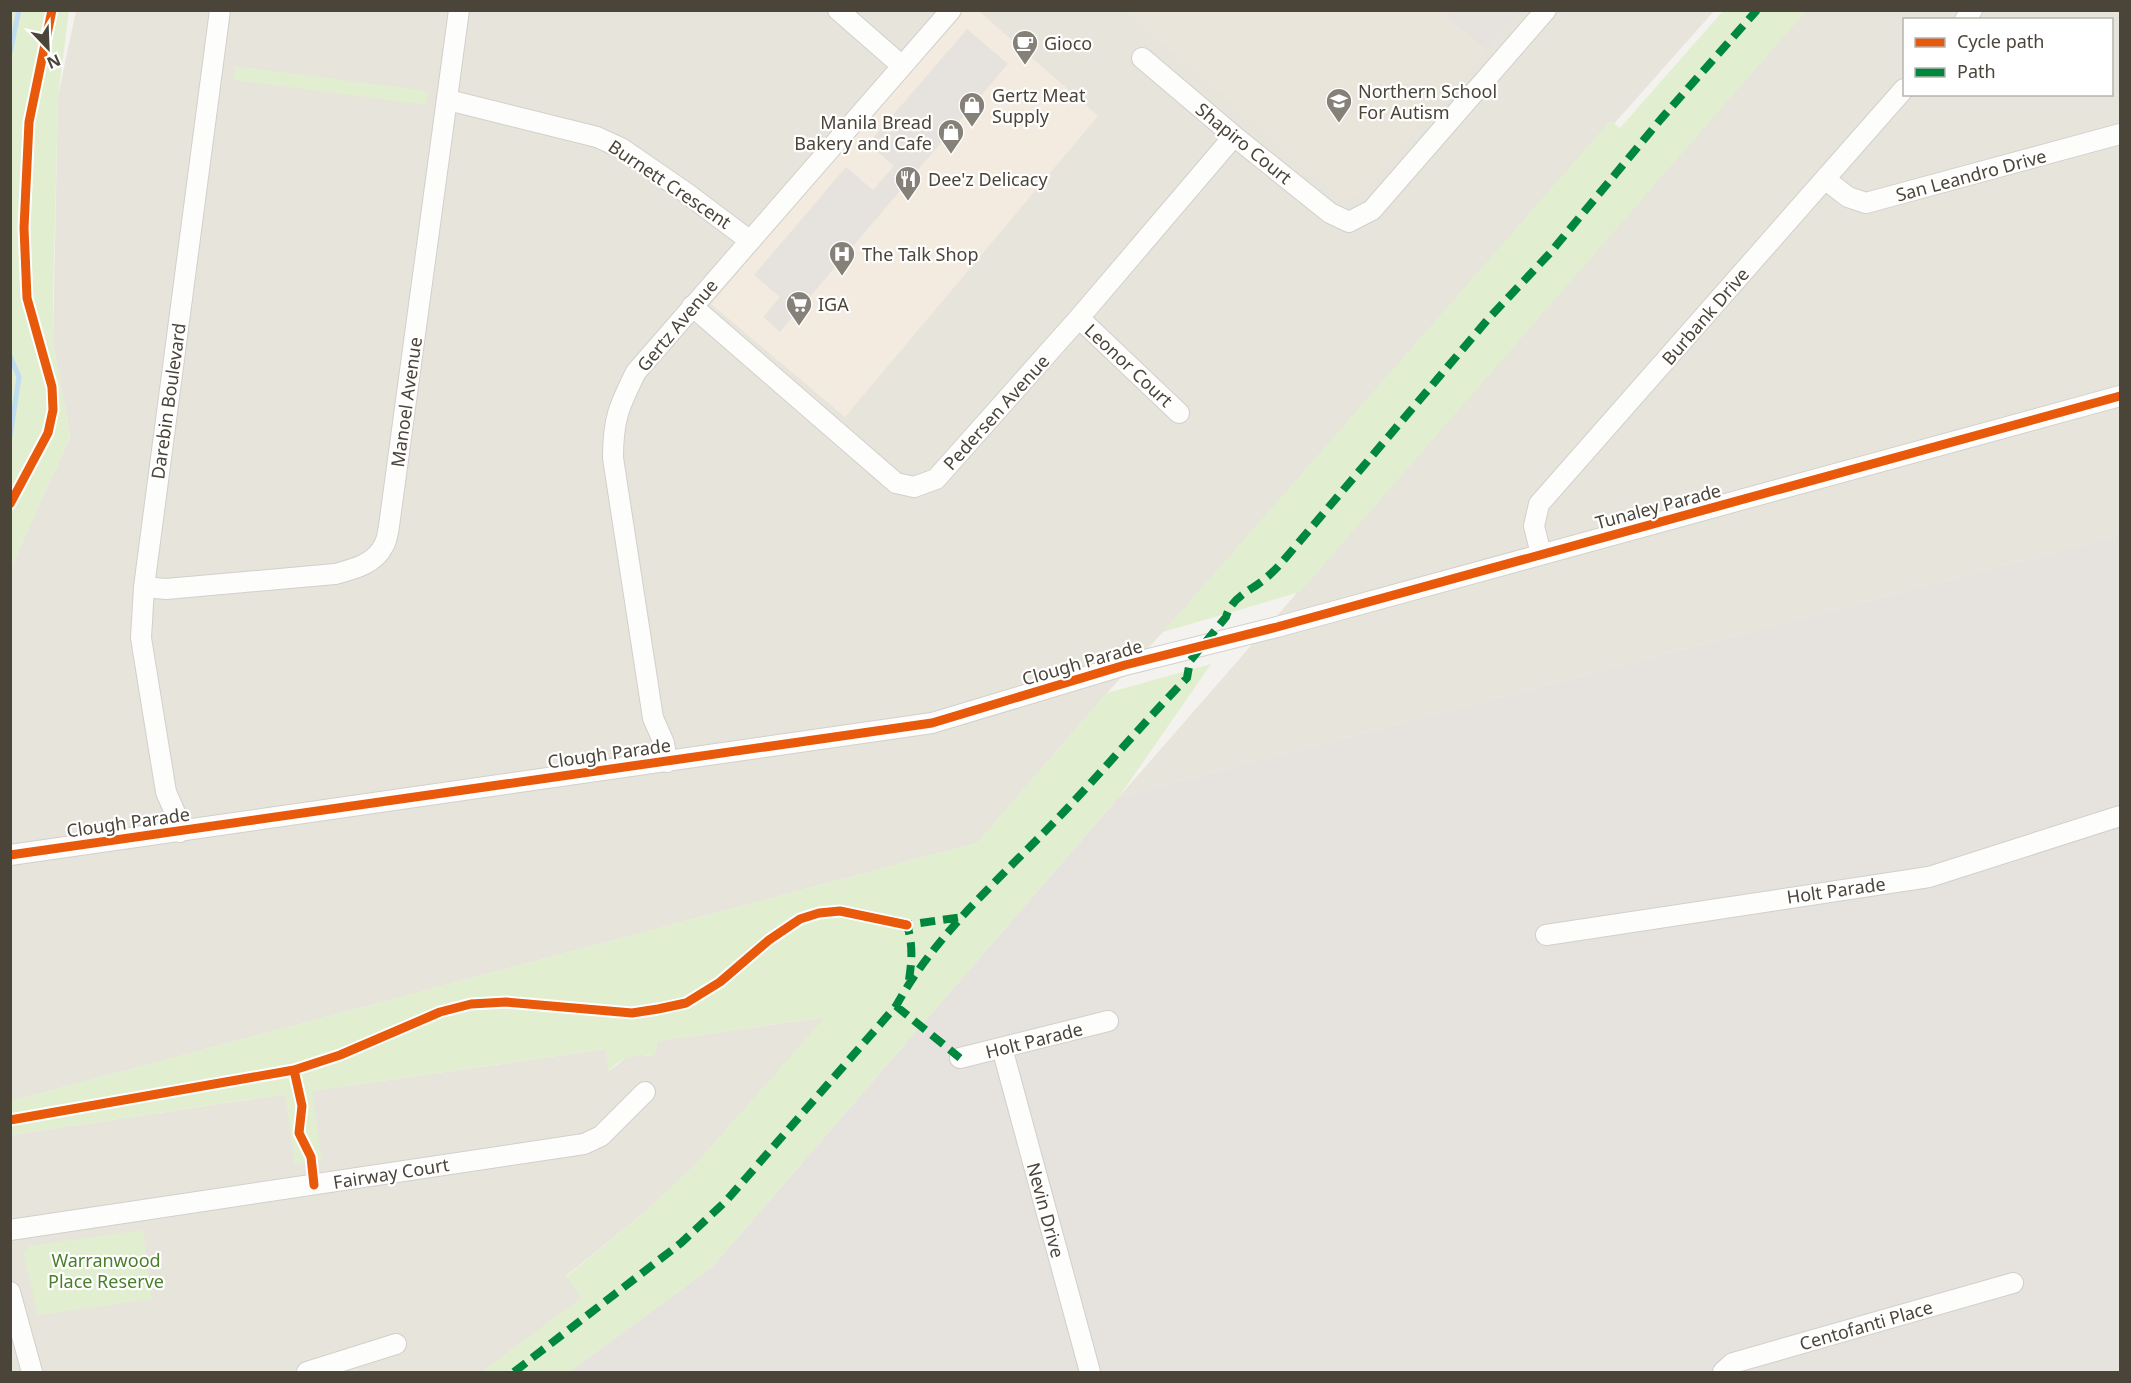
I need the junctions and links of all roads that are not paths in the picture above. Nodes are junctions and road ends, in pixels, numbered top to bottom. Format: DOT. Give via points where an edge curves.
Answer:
graph roads {
  1 [pos="220,10"];
  2 [pos="459,10"];
  3 [pos="838,10"];
  4 [pos="951,10"];
  5 [pos="1546,10"];
  6 [pos="1142,58"];
  7 [pos="901,65"];
  8 [pos="1903,91"];
  9 [pos="447,100"];
  10 [pos="2121,134"];
  11 [pos="1234,136"];
  12 [pos="1826,180"];
  13 [pos="749,240"];
  14 [pos="692,306"];
  15 [pos="1079,318"];
  16 [pos="2121,396"];
  17 [pos="1179,412"];
  18 [pos="1541,554"];
  19 [pos="144,587"];
  20 [pos="1203,645"];
  21 [pos="659,763"];
  22 [pos="2121,816"];
  23 [pos="172,833"];
  24 [pos="10,855"];
  25 [pos="1546,935"];
  26 [pos="1108,1021"];
  27 [pos="1002,1048"];
  28 [pos="960,1058"];
  29 [pos="645,1092"];
  30 [pos="10,1230"];
  31 [pos="2013,1283"];
  32 [pos="10,1292"];
  33 [pos="396,1344"];
  34 [pos="32,1372"];
  35 [pos="307,1372"];
  36 [pos="1090,1372"];
  37 [pos="1723,1372"];
  1 -- 19 [label="street, Darebin Boulevard"];
  2 -- 9 [label="street, Manoel Avenue"];
  3 -- 7 [label="street"];
  4 -- 7 [label="street, Gertz Avenue"];
  5 -- 11 [label="street, Shapiro Court" via="1372,210 1349,222 1330,213"];
  6 -- 11 [label="street, Shapiro Court"];
  7 -- 13 [label="street, Gertz Avenue"];
  8 -- 12 [label="street, Burbank Drive"];
  9 -- 13 [label="street, Burnett Crescent" via="597,136 621,148"];
  9 -- 19 [label="street, Manoel Avenue" via="385,545 358,568 335,574 166,589"];
  10 -- 12 [label="street, San Leandro Drive" via="1866,203 1848,197"];
  11 -- 15 [label="street, Pedersen Avenue"];
  12 -- 18 [label="street, Burbank Drive" via="1539,504 1533,526"];
  13 -- 14 [label="street, Gertz Avenue"];
  14 -- 15 [label="street, Pedersen Avenue" via="896,483 914,487 936,479"];
  14 -- 21 [label="street, Gertz Avenue" via="636,372 619,406 613,431 613,458 653,718 664,743"];
  15 -- 17 [label="street, Leonor Court"];
  16 -- 18 [label="street, Tunaley Parade"];
  18 -- 20 [label="street, Tunaley Parade"];
  19 -- 23 [label="street, Darebin Boulevard" via="141,638 166,792 176,815"];
  20 -- 21 [label="street, Clough Parade" via="933,723"];
  21 -- 23 [label="street, Clough Parade"];
  22 -- 25 [label="street, Holt Parade" via="1929,877"];
  23 -- 24 [label="street, Clough Parade"];
  26 -- 27 [label="street, Holt Parade"];
  27 -- 28 [label="street, Holt Parade"];
  27 -- 36 [label="street, Nevin Drive"];
  29 -- 30 [label="street, Fairway Court" via="601,1136 584,1144"];
  31 -- 37 [label="street, Centofanti Place" via="1733,1363"];
  32 -- 34 [label="street"];
  33 -- 35 [label="street"];
}
